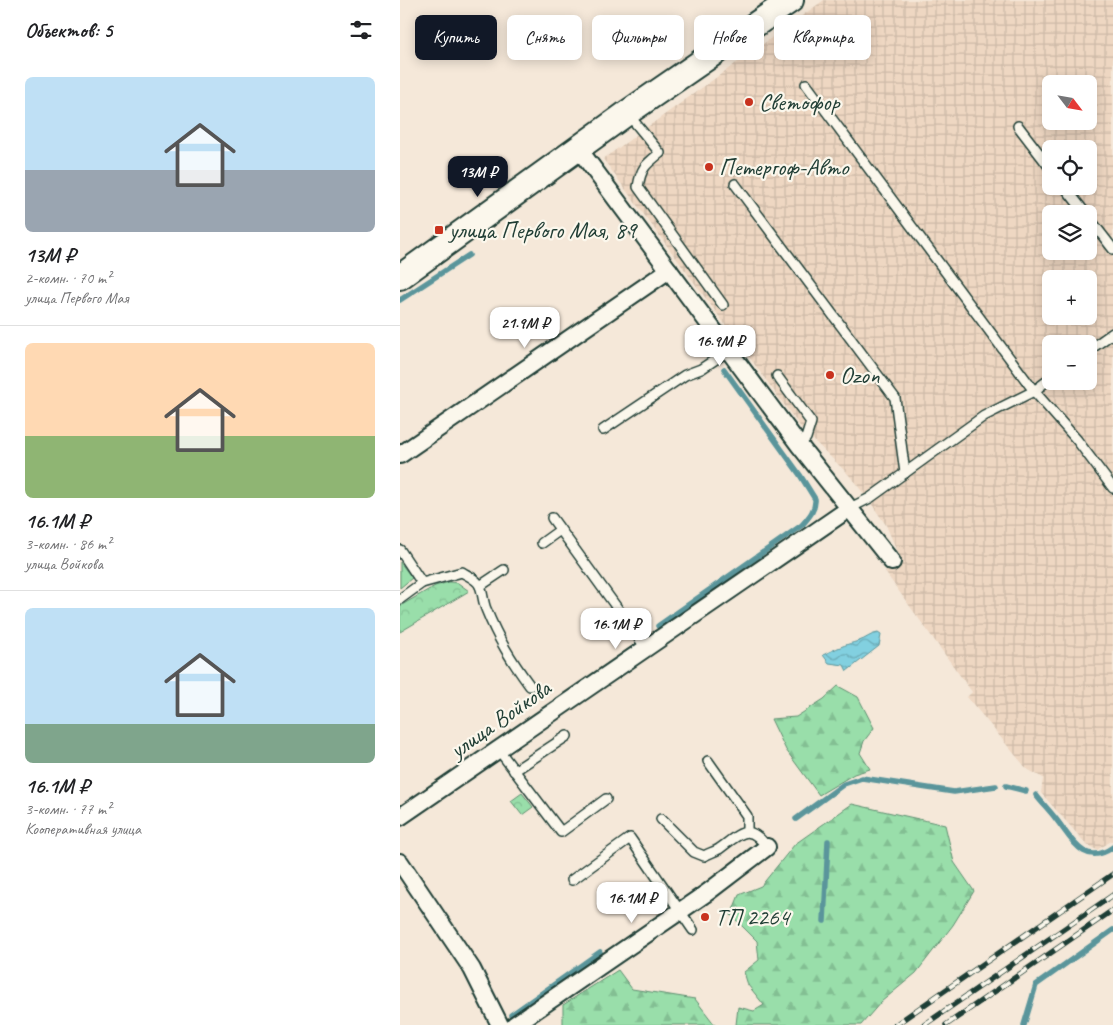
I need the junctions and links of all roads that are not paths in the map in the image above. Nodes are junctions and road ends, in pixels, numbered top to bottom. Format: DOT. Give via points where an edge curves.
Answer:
graph roads {
  1 [pos="791,0"];
  2 [pos="806,84"];
  3 [pos="627,113"];
  4 [pos="1018,126"];
  5 [pos="578,148"];
  6 [pos="1042,157"];
  7 [pos="735,184"];
  8 [pos="1071,195"];
  9 [pos="1079,205"];
  10 [pos="1097,228"];
  11 [pos="1113,249"];
  12 [pos="669,270"];
  13 [pos="400,277"];
  14 [pos="722,305"];
  15 [pos="1113,333"];
  16 [pos="1097,344"];
  17 [pos="728,351"];
  18 [pos="777,376"];
  19 [pos="1042,384"];
  20 [pos="1034,390"];
  21 [pos="603,430"];
  22 [pos="799,445"];
  23 [pos="400,455"];
  24 [pos="904,473"];
  25 [pos="1113,488"];
  26 [pos="850,508"];
  27 [pos="552,518"];
  28 [pos="560,530"];
  29 [pos="542,542"];
  30 [pos="400,550"];
  31 [pos="892,562"];
  32 [pos="504,570"];
  33 [pos="422,583"];
  34 [pos="480,586"];
  35 [pos="400,599"];
  36 [pos="646,648"];
  37 [pos="530,686"];
  38 [pos="567,736"];
  39 [pos="498,749"];
  40 [pos="708,761"];
  41 [pos="514,771"];
  42 [pos="606,799"];
  43 [pos="400,817"];
  44 [pos="661,819"];
  45 [pos="747,831"];
  46 [pos="767,848"];
  47 [pos="400,862"];
  48 [pos="572,880"];
  49 [pos="680,910"];
  50 [pos="693,930"];
  51 [pos="500,1025"];
  52 [pos="514,1025"];
  1 -- 3 [label="street"];
  2 -- 20 [label="lane"];
  3 -- 5 [label="street"];
  3 -- 14 [label="lane" via="660,153 644,166 638,187"];
  4 -- 6 [label="lane"];
  5 -- 12 [label="street"];
  5 -- 13 [label="street"];
  7 -- 24 [label="lane" via="895,398"];
  8 -- 9 [label="lane"];
  10 -- 11 [label="lane"];
  12 -- 17 [label="street"];
  12 -- 23 [label="street"];
  15 -- 16 [label="lane"];
  17 -- 21 [label="lane" via="702,369 685,375"];
  17 -- 22 [label="street"];
  18 -- 22 [label="lane" via="811,422 806,438"];
  19 -- 20 [label="lane"];
  20 -- 24 [label="lane" via="984,416"];
  20 -- 25 [label="lane"];
  22 -- 26 [label="street"];
  24 -- 26 [label="lane"];
  26 -- 31 [label="street"];
  26 -- 36 [label="street, улица Войкова"];
  27 -- 28 [label="lane"];
  28 -- 29 [label="lane"];
  28 -- 36 [label="lane"];
  30 -- 33 [label="lane"];
  32 -- 34 [label="lane"];
  33 -- 34 [label="lane" via="462,572"];
  33 -- 35 [label="lane"];
  34 -- 37 [label="lane" via="484,606 498,638"];
  36 -- 39 [label="street, улица Войкова"];
  38 -- 41 [label="lane"];
  39 -- 41 [label="lane"];
  39 -- 43 [label="street, улица Войкова"];
  40 -- 45 [label="lane" via="747,816"];
  41 -- 42 [label="lane" via="561,832"];
  44 -- 45 [label="lane" via="694,852 704,856"];
  45 -- 46 [label="lane" via="760,837"];
  46 -- 49 [label="street"];
  47 -- 51 [label="street" via="468,961"];
  48 -- 49 [label="lane" via="630,838"];
  49 -- 50 [label="lane"];
  49 -- 52 [label="street"];
}
